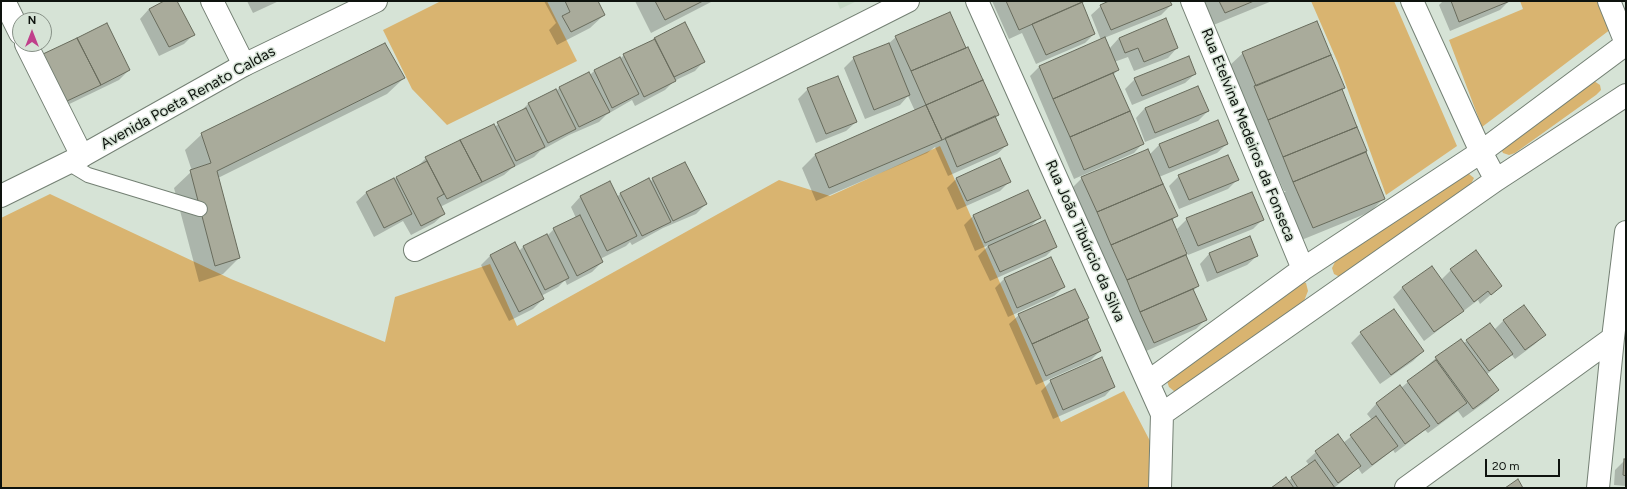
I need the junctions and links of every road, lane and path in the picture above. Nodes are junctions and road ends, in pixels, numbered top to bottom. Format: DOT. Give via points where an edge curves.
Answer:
graph roads {
  1 [pos="4,1"];
  2 [pos="212,1"];
  3 [pos="376,1"];
  4 [pos="908,1"];
  5 [pos="977,1"];
  6 [pos="1192,1"];
  7 [pos="1412,1"];
  8 [pos="1609,1"];
  9 [pos="12,17"];
  10 [pos="1626,44"];
  11 [pos="29,52"];
  12 [pos="244,65"];
  13 [pos="1626,95"];
  14 [pos="1481,152"];
  15 [pos="75,160"];
  16 [pos="1496,180"];
  17 [pos="1,196"];
  18 [pos="200,209"];
  19 [pos="1626,232"];
  20 [pos="415,250"];
  21 [pos="1303,270"];
  22 [pos="1613,338"];
  23 [pos="1148,382"];
  24 [pos="1162,414"];
  25 [pos="1160,488"];
  26 [pos="1406,488"];
  27 [pos="1598,488"];
  1 -- 9 [label="street"];
  2 -- 12 [label="street"];
  3 -- 12 [label="street, Avenida Poeta Renato Caldas"];
  4 -- 20 [label="street"];
  5 -- 23 [label="street, Rua João Tibúrcio da Silva"];
  6 -- 21 [label="street, Rua Etelvina Medeiros da Fonseca"];
  7 -- 14 [label="street"];
  8 -- 10 [label="street"];
  10 -- 14 [label="street"];
  11 -- 15 [label="street"];
  12 -- 15 [label="street, Avenida Poeta Renato Caldas"];
  13 -- 16 [label="street"];
  14 -- 16 [label="street"];
  14 -- 21 [label="street"];
  15 -- 17 [label="street, Avenida Poeta Renato Caldas"];
  15 -- 18 [label="lane" via="88,175"];
  16 -- 24 [label="street"];
  19 -- 22 [label="street"];
  21 -- 23 [label="street"];
  22 -- 26 [label="street"];
  22 -- 27 [label="street"];
  23 -- 24 [label="street, Rua João Tibúrcio da Silva"];
  24 -- 25 [label="street, Rua João Tibúrcio da Silva"];
}
